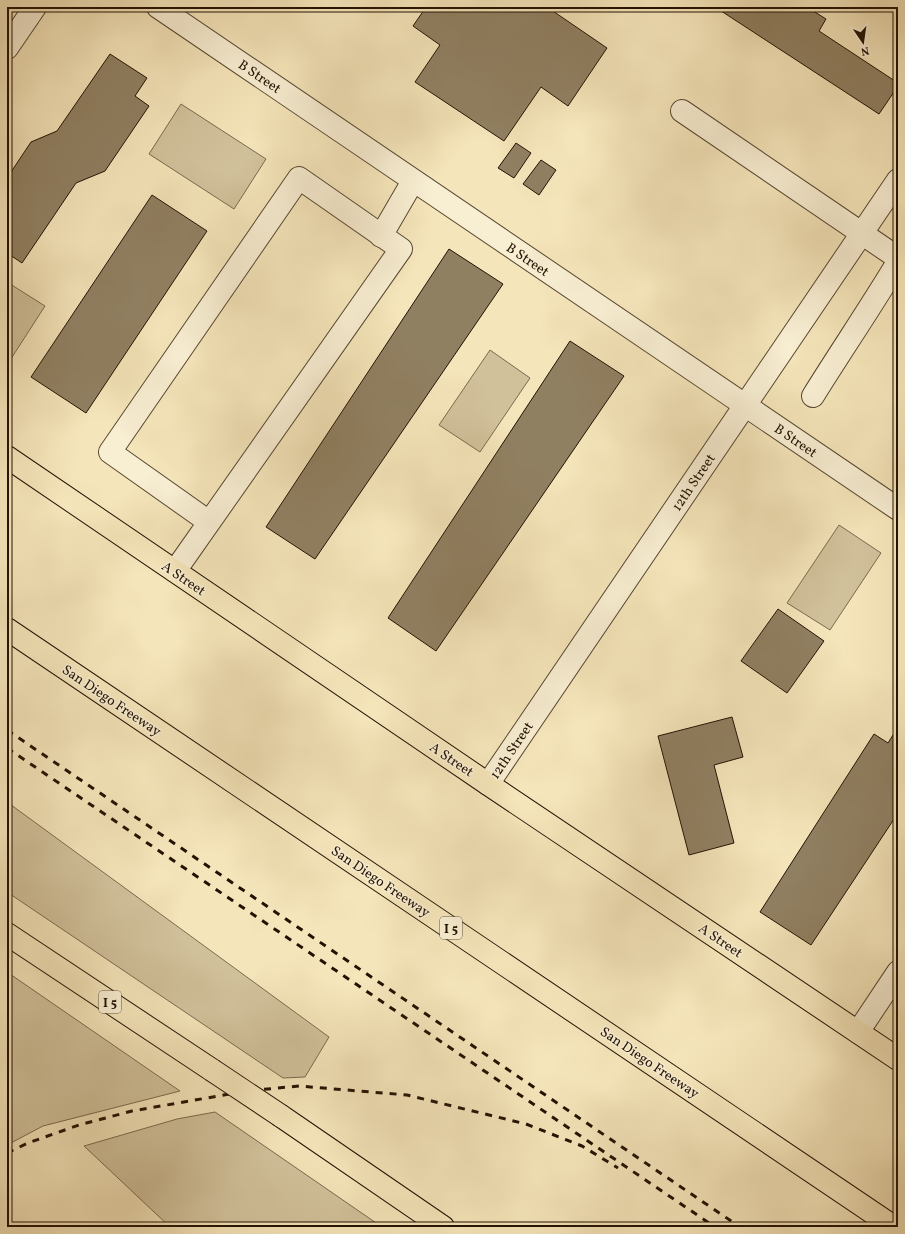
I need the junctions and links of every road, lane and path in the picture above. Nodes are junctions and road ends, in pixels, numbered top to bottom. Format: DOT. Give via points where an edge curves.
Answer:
graph roads {
  1 [pos="35,7"];
  2 [pos="158,7"];
  3 [pos="11,34"];
  4 [pos="682,111"];
  5 [pos="898,180"];
  6 [pos="413,181"];
  7 [pos="861,234"];
  8 [pos="380,236"];
  9 [pos="898,258"];
  10 [pos="898,262"];
  11 [pos="813,396"];
  12 [pos="745,406"];
  13 [pos="7,457"];
  14 [pos="898,509"];
  15 [pos="209,522"];
  16 [pos="174,572"];
  17 [pos="7,629"];
  18 [pos="488,784"];
  19 [pos="7,934"];
  20 [pos="898,972"];
  21 [pos="858,1032"];
  22 [pos="898,1059"];
  23 [pos="443,1227"];
  24 [pos="894,1227"];
  1 -- 3 [label="street"];
  2 -- 6 [label="street, B Street"];
  4 -- 7 [label="street"];
  5 -- 7 [label="street, 12th Street"];
  6 -- 8 [label="street"];
  6 -- 12 [label="street, B Street"];
  7 -- 9 [label="street"];
  7 -- 12 [label="street, 12th Street"];
  8 -- 15 [label="street" via="401,249"];
  8 -- 15 [label="street" via="300,178 110,452"];
  10 -- 11 [label="street"];
  12 -- 14 [label="street, B Street"];
  12 -- 18 [label="street, 12th Street"];
  13 -- 16 [label="main road, A Street"];
  15 -- 16 [label="street"];
  16 -- 18 [label="main road, A Street"];
  17 -- 24 [label="main road, San Diego Freeway / I 5"];
  18 -- 21 [label="main road, A Street"];
  19 -- 23 [label="main road, I 5, bridge"];
  20 -- 21 [label="street"];
  21 -- 22 [label="main road, A Street"];
}
